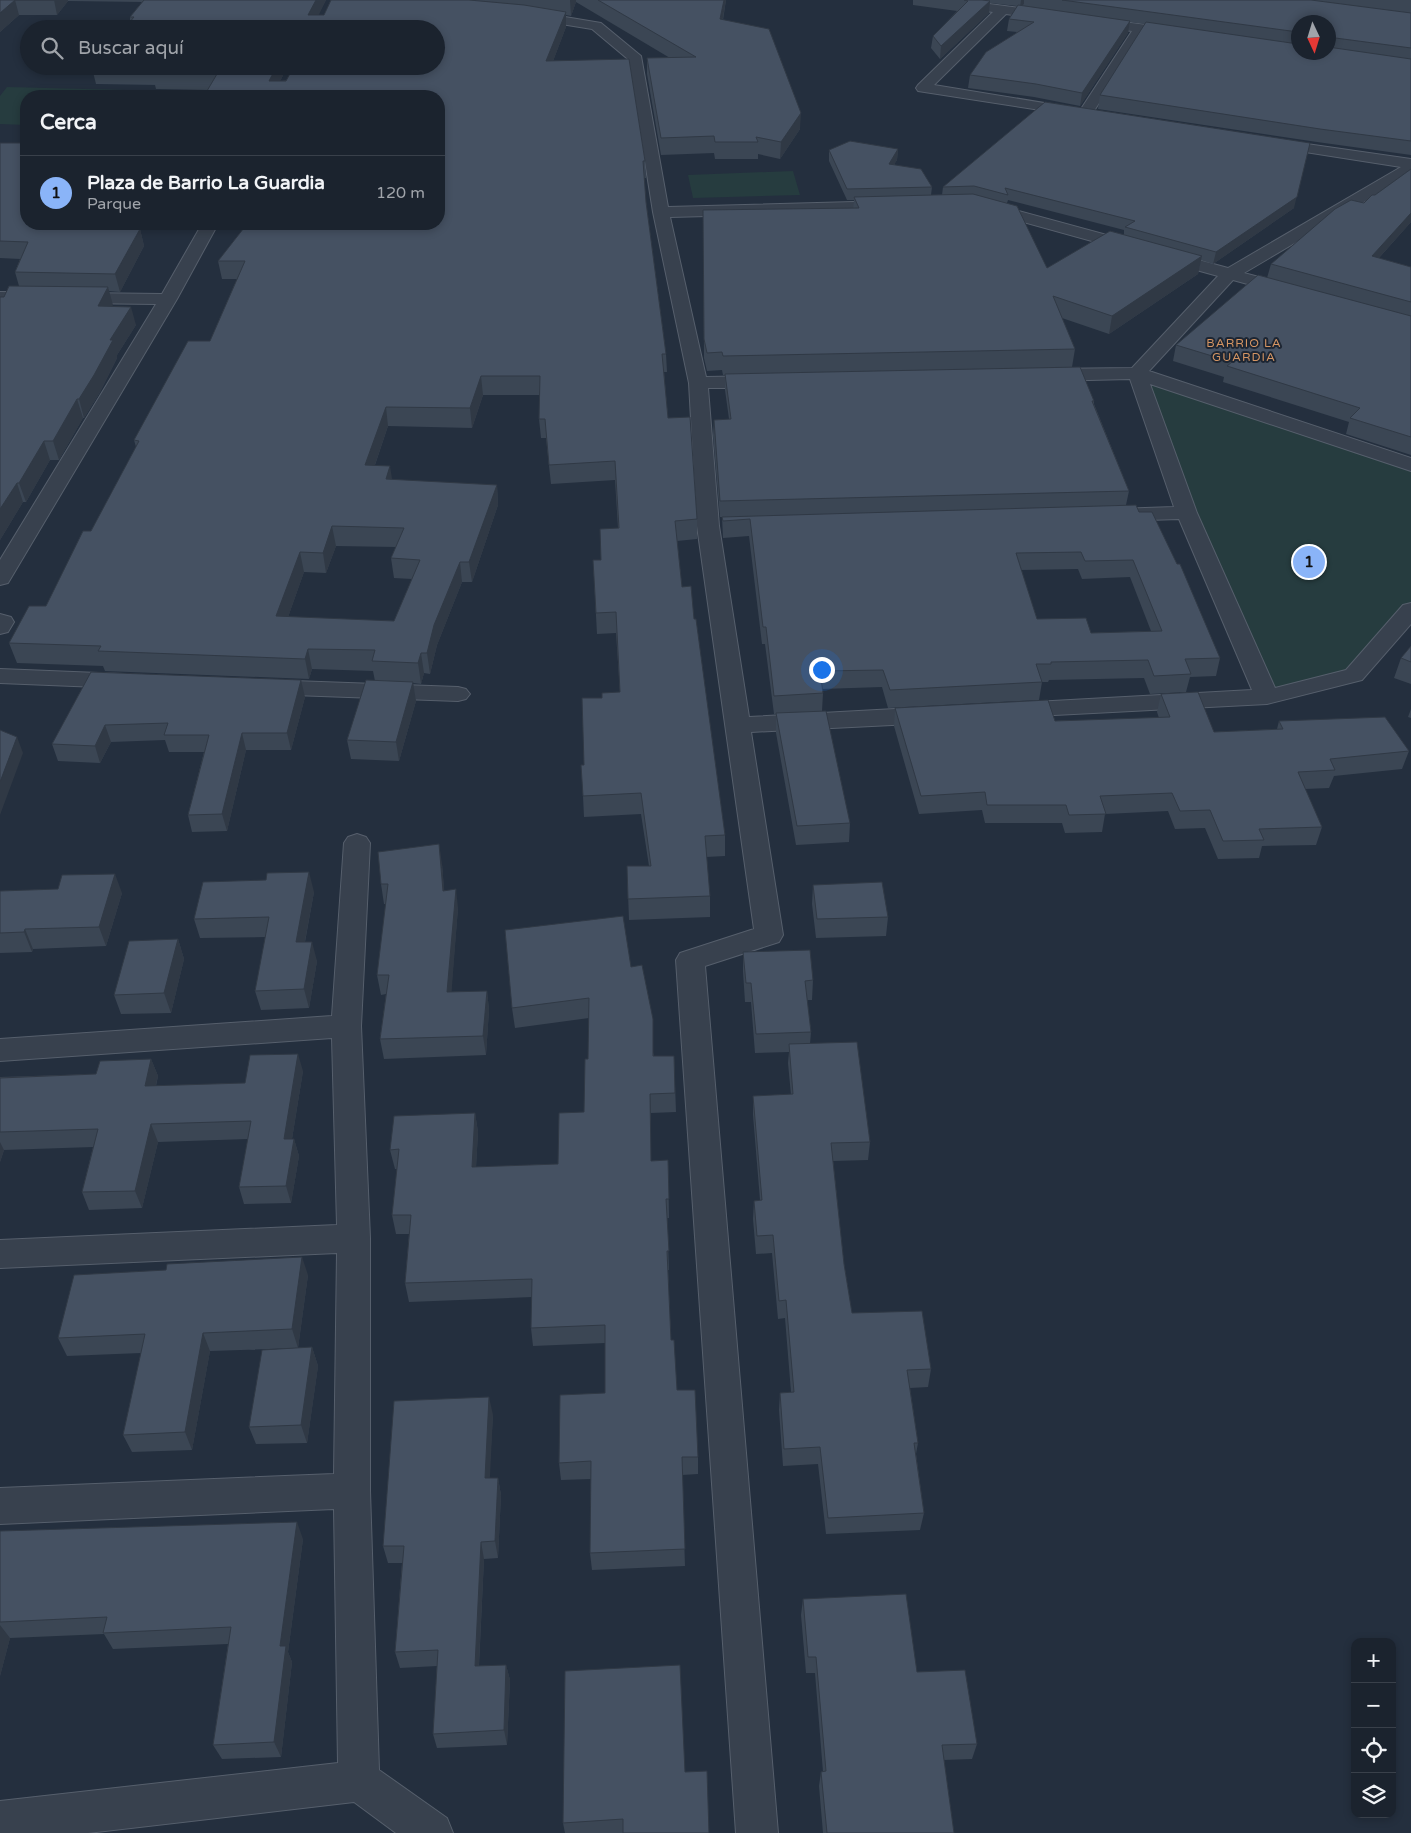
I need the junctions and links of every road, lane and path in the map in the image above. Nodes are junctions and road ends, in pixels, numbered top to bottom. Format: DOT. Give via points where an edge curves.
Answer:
graph roads {
  1 [pos="931,0"];
  2 [pos="1003,10"];
  3 [pos="516,14"];
  4 [pos="1061,18"];
  5 [pos="1081,20"];
  6 [pos="1140,28"];
  7 [pos="1186,34"];
  8 [pos="1085,114"];
  9 [pos="1104,117"];
  10 [pos="1258,140"];
  11 [pos="1411,166"];
  12 [pos="972,204"];
  13 [pos="904,205"];
  14 [pos="662,212"];
  15 [pos="207,230"];
  16 [pos="1230,274"];
  17 [pos="1306,296"];
  18 [pos="0,297"];
  19 [pos="168,299"];
  20 [pos="1138,374"];
  21 [pos="1028,376"];
  22 [pos="778,382"];
  23 [pos="698,383"];
  24 [pos="1411,465"];
  25 [pos="1187,513"];
  26 [pos="1097,516"];
  27 [pos="0,578"];
  28 [pos="1411,610"];
  29 [pos="0,621"];
  30 [pos="0,626"];
  31 [pos="0,676"];
  32 [pos="149,682"];
  33 [pos="249,686"];
  34 [pos="458,694"];
  35 [pos="1267,697"];
  36 [pos="998,711"];
  37 [pos="958,713"];
  38 [pos="739,725"];
  39 [pos="357,843"];
  40 [pos="346,1026"];
  41 [pos="0,1050"];
  42 [pos="354,1238"];
  43 [pos="0,1254"];
  44 [pos="352,1491"];
  45 [pos="0,1506"];
  46 [pos="359,1781"];
  47 [pos="0,1822"];
  48 [pos="432,1833"];
  49 [pos="757,1833"];
  1 -- 2 [label="street"];
  2 -- 4 [label="street"];
  2 -- 8 [label="street" via="923,88"];
  3 -- 14 [label="street" via="596,26 636,59"];
  5 -- 6 [label="street"];
  6 -- 7 [label="street"];
  6 -- 8 [label="street"];
  8 -- 9 [label="street"];
  10 -- 11 [label="street"];
  11 -- 16 [label="street"];
  12 -- 16 [label="street"];
  13 -- 14 [label="street"];
  14 -- 23 [label="street"];
  15 -- 19 [label="street"];
  16 -- 17 [label="street"];
  16 -- 20 [label="street"];
  18 -- 19 [label="street"];
  19 -- 27 [label="street"];
  20 -- 21 [label="street"];
  20 -- 24 [label="street"];
  20 -- 25 [label="street"];
  22 -- 23 [label="street"];
  23 -- 38 [label="street" via="718,526"];
  25 -- 26 [label="street"];
  25 -- 35 [label="street"];
  28 -- 35 [label="street" via="1354,675"];
  29 -- 30 [label="street" via="3,622"];
  31 -- 32 [label="street"];
  33 -- 34 [label="street"];
  35 -- 36 [label="street"];
  37 -- 38 [label="street"];
  38 -- 49 [label="street" via="769,935 690,960"];
  39 -- 40 [label="street"];
  40 -- 41 [label="street"];
  40 -- 42 [label="street"];
  42 -- 43 [label="street"];
  42 -- 44 [label="street"];
  44 -- 45 [label="street"];
  44 -- 46 [label="street"];
  46 -- 47 [label="street"];
  46 -- 48 [label="street"];
}
